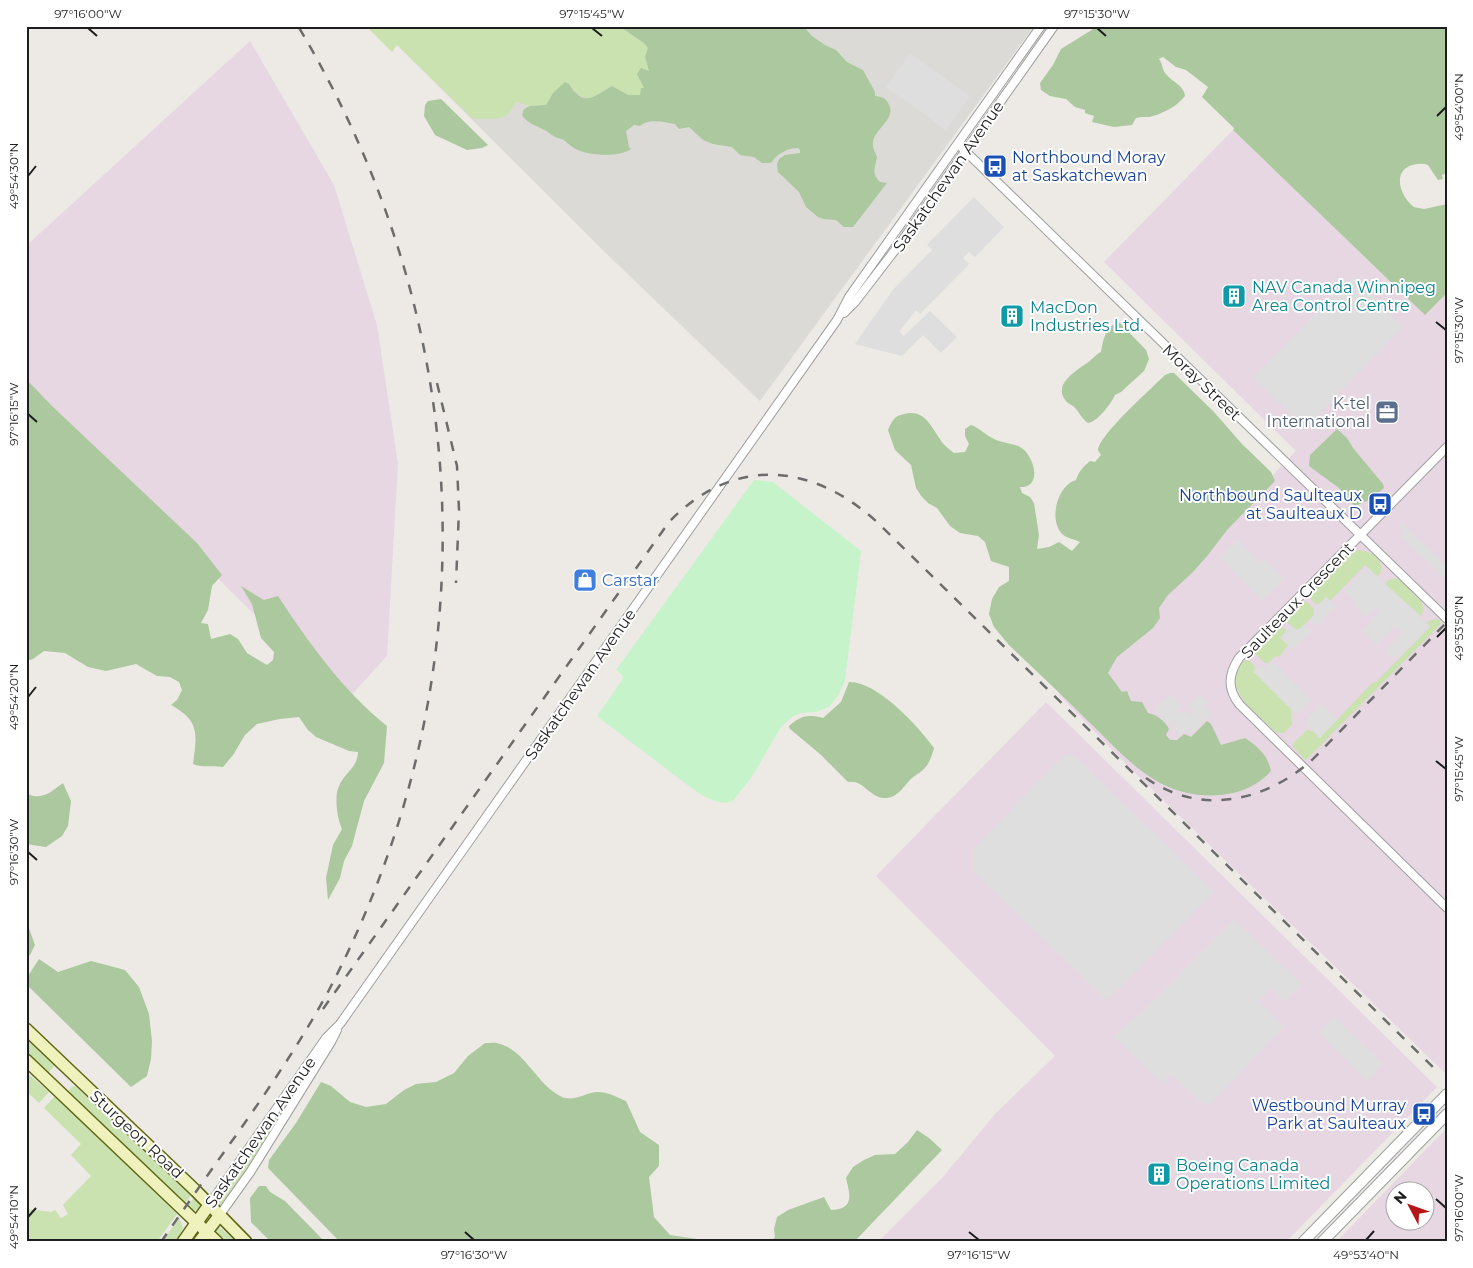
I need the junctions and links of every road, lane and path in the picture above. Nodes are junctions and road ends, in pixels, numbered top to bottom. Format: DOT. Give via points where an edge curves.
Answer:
graph roads {
  1 [pos="1041,26"];
  2 [pos="1054,26"];
  3 [pos="958,144"];
  4 [pos="967,151"];
  5 [pos="837,320"];
  6 [pos="1447,447"];
  7 [pos="1360,536"];
  8 [pos="1447,619"];
  9 [pos="1447,908"];
  10 [pos="340,1024"];
  11 [pos="26,1029"];
  12 [pos="26,1060"];
  13 [pos="1447,1094"];
  14 [pos="1431,1111"];
  15 [pos="1447,1114"];
  16 [pos="1432,1129"];
  17 [pos="209,1205"];
  18 [pos="219,1216"];
  19 [pos="196,1223"];
  20 [pos="206,1231"];
  21 [pos="183,1242"];
  22 [pos="199,1242"];
  23 [pos="217,1242"];
  24 [pos="246,1242"];
  25 [pos="1303,1242"];
  26 [pos="1322,1242"];
  1 -- 3 [label="street, Saskatchewan Avenue"];
  2 -- 4 [label="street, Saskatchewan Avenue"];
  3 -- 4 [label="street, Moray Street"];
  3 -- 5 [label="street, Saskatchewan Avenue" via="849,297"];
  4 -- 5 [label="street, Saskatchewan Avenue" via="902,242"];
  4 -- 7 [label="street, Moray Street"];
  5 -- 10 [label="street, Saskatchewan Avenue"];
  6 -- 7 [label="street, Saulteaux Crescent"];
  7 -- 8 [label="street, Moray Street"];
  7 -- 9 [label="street, Saulteaux Crescent" via="1240,658 1231,673 1232,693 1240,705"];
  10 -- 17 [label="street, Saskatchewan Avenue" via="326,1038"];
  10 -- 18 [label="street, Saskatchewan Avenue" via="332,1042"];
  11 -- 17 [label="main road, Sturgeon Road"];
  12 -- 19 [label="main road, Sturgeon Road"];
  13 -- 14 [label="street"];
  14 -- 16 [label="street"];
  14 -- 25 [label="street"];
  15 -- 16 [label="street"];
  16 -- 26 [label="street"];
  17 -- 18 [label="main road, Sturgeon Road"];
  17 -- 19 [label="main road, Saskatchewan Avenue"];
  18 -- 20 [label="main road, Saskatchewan Avenue"];
  18 -- 24 [label="main road, Sturgeon Road"];
  19 -- 20 [label="main road, Sturgeon Road"];
  19 -- 21 [label="main road, Saskatchewan Avenue"];
  20 -- 22 [label="main road, Saskatchewan Avenue"];
  20 -- 23 [label="main road, Sturgeon Road"];
}
